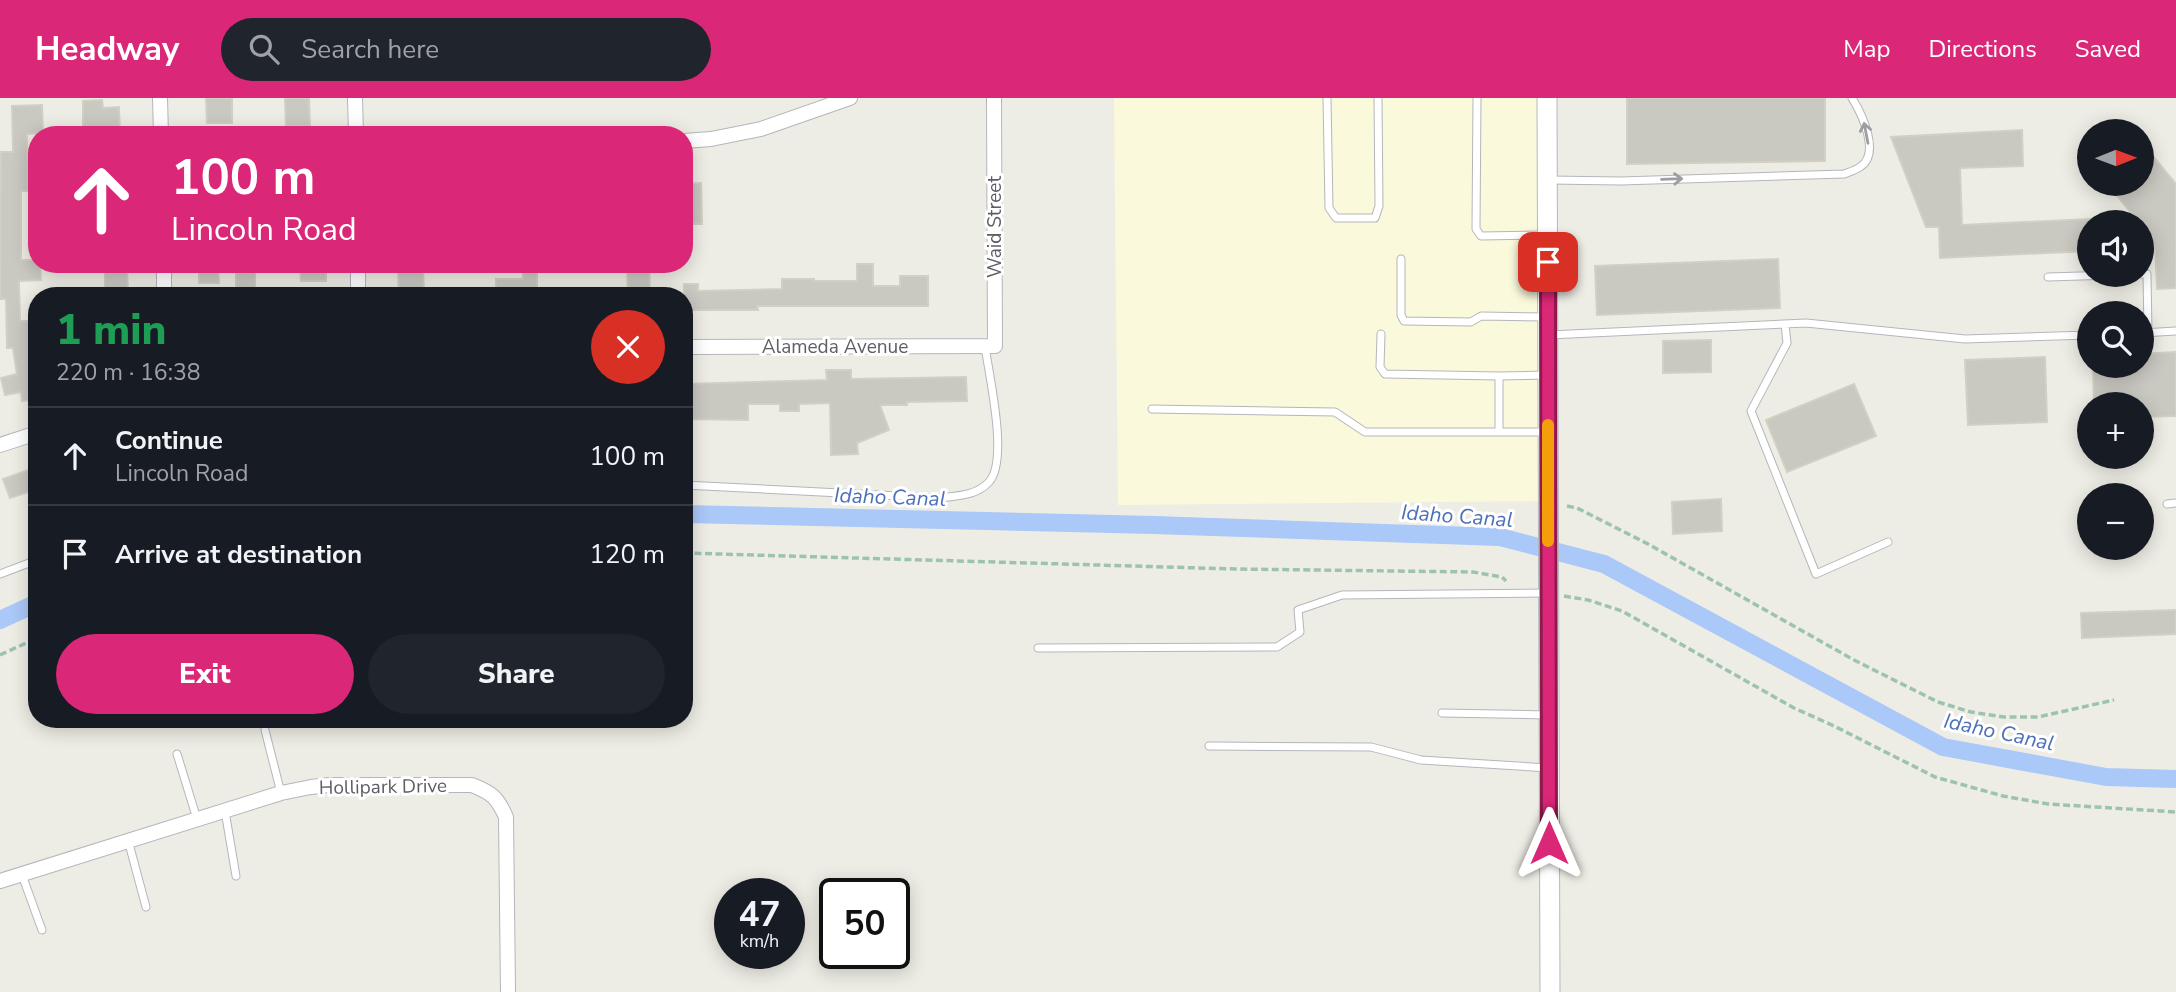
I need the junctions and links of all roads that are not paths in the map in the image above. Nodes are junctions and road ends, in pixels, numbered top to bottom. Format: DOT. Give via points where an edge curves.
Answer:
graph roads {
  1 [pos="160,98"];
  2 [pos="355,98"];
  3 [pos="850,98"];
  4 [pos="994,98"];
  5 [pos="1327,98"];
  6 [pos="1378,98"];
  7 [pos="1476,98"];
  8 [pos="1547,98"];
  9 [pos="1852,98"];
  10 [pos="161,126"];
  11 [pos="356,126"];
  12 [pos="693,140"];
  13 [pos="1547,180"];
  14 [pos="1548,235"];
  15 [pos="1401,259"];
  16 [pos="2077,276"];
  17 [pos="2048,277"];
  18 [pos="1785,324"];
  19 [pos="1548,326"];
  20 [pos="2176,331"];
  21 [pos="2154,332"];
  22 [pos="1381,334"];
  23 [pos="2077,335"];
  24 [pos="985,346"];
  25 [pos="693,347"];
  26 [pos="1548,375"];
  27 [pos="1499,376"];
  28 [pos="1152,409"];
  29 [pos="1499,432"];
  30 [pos="1548,432"];
  31 [pos="28,436"];
  32 [pos="0,445"];
  33 [pos="693,485"];
  34 [pos="1888,542"];
  35 [pos="28,563"];
  36 [pos="0,574"];
  37 [pos="1548,586"];
  38 [pos="1038,648"];
  39 [pos="1443,713"];
  40 [pos="1549,715"];
  41 [pos="265,730"];
  42 [pos="1209,746"];
  43 [pos="177,754"];
  44 [pos="1549,768"];
  45 [pos="281,793"];
  46 [pos="225,810"];
  47 [pos="197,819"];
  48 [pos="128,840"];
  49 [pos="22,874"];
  50 [pos="236,876"];
  51 [pos="0,881"];
  52 [pos="146,906"];
  53 [pos="43,930"];
  54 [pos="508,992"];
  55 [pos="1550,992"];
  1 -- 10 [label="street"];
  2 -- 11 [label="street"];
  3 -- 12 [label="street" via="761,129"];
  4 -- 24 [label="street, Waid Street" via="995,346"];
  5 -- 6 [label="lane" via="1329,208 1336,218 1375,218 1379,206"];
  7 -- 14 [label="lane" via="1476,229 1481,236"];
  8 -- 13 [label="main road"];
  13 -- 9 [label="lane, one-way" via="1844,174 1862,167 1869,154 1864,120"];
  13 -- 14 [label="main road"];
  14 -- 19 [label="main road"];
  15 -- 19 [label="lane" via="1404,321 1471,322 1481,316"];
  16 -- 17 [label="lane"];
  18 -- 19 [label="lane"];
  18 -- 23 [label="lane" via="1965,339"];
  18 -- 34 [label="lane" via="1787,343 1751,411 1816,574"];
  19 -- 26 [label="main road"];
  20 -- 21 [label="lane"];
  22 -- 27 [label="lane" via="1380,367 1385,374"];
  24 -- 25 [label="street, Alameda Avenue"];
  24 -- 33 [label="lane" via="999,442 998,466 990,481 970,495 938,498"];
  26 -- 27 [label="lane"];
  26 -- 30 [label="main road"];
  27 -- 29 [label="lane"];
  28 -- 29 [label="lane" via="1335,412 1365,432"];
  29 -- 30 [label="lane"];
  30 -- 37 [label="main road"];
  31 -- 32 [label="street"];
  35 -- 36 [label="lane"];
  37 -- 38 [label="lane" via="1512,594 1342,596 1298,610 1300,632 1277,648"];
  37 -- 40 [label="main road"];
  39 -- 40 [label="lane"];
  40 -- 44 [label="main road"];
  41 -- 45 [label="lane"];
  42 -- 44 [label="lane" via="1371,747 1421,760"];
  43 -- 47 [label="lane"];
  44 -- 55 [label="main road"];
  45 -- 46 [label="street, Hollipark Drive"];
  45 -- 54 [label="street, Hollipark Drive" via="329,785 472,785 499,801 506,817"];
  46 -- 47 [label="street, Hollipark Drive"];
  46 -- 50 [label="lane"];
  47 -- 48 [label="street, Hollipark Drive"];
  48 -- 49 [label="street, Hollipark Drive"];
  48 -- 52 [label="lane"];
  49 -- 51 [label="street, Hollipark Drive"];
  49 -- 53 [label="lane"];
}
